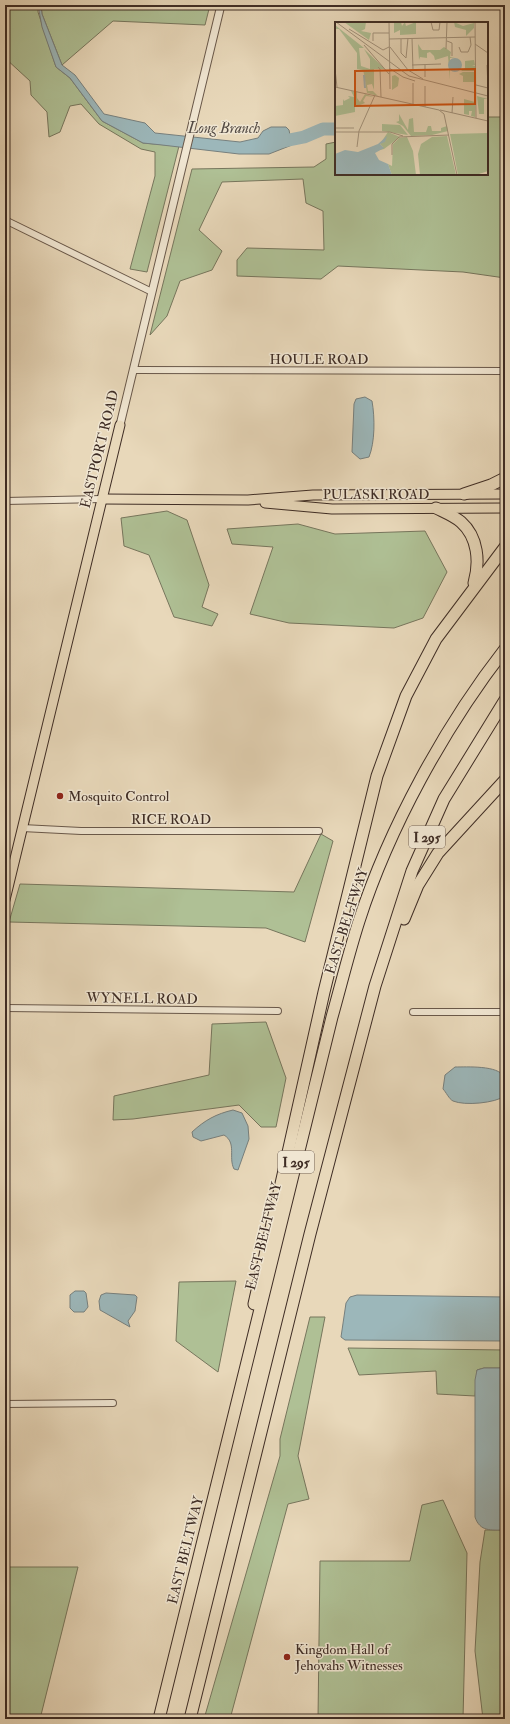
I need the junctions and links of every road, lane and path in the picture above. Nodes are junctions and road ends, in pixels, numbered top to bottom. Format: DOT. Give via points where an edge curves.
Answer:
graph roads {
  1 [pos="221,5"];
  2 [pos="5,220"];
  3 [pos="152,292"];
  4 [pos="134,370"];
  5 [pos="505,371"];
  6 [pos="120,425"];
  7 [pos="505,478"];
  8 [pos="464,494"];
  9 [pos="505,494"];
  10 [pos="102,499"];
  11 [pos="248,500"];
  12 [pos="5,501"];
  13 [pos="436,508"];
  14 [pos="505,508"];
  15 [pos="505,547"];
  16 [pos="473,589"];
  17 [pos="505,649"];
  18 [pos="505,700"];
  19 [pos="505,780"];
  20 [pos="22,828"];
  21 [pos="319,831"];
  22 [pos="5,900"];
  23 [pos="375,986"];
  24 [pos="5,1008"];
  25 [pos="278,1011"];
  26 [pos="412,1012"];
  27 [pos="505,1012"];
  28 [pos="113,1403"];
  29 [pos="5,1404"];
  30 [pos="224,1458"];
  31 [pos="159,1719"];
  32 [pos="190,1719"];
  1 -- 3 [label="street, EASTPORT ROAD"];
  2 -- 3 [label="street"];
  3 -- 4 [label="street, EASTPORT ROAD"];
  4 -- 5 [label="street, HOULE ROAD"];
  4 -- 6 [label="street, EASTPORT ROAD"];
  6 -- 10 [label="main road, EASTPORT ROAD"];
  7 -- 8 [label="highway"];
  8 -- 9 [label="main road, PULASKI ROAD"];
  8 -- 11 [label="main road, PULASKI ROAD" via="313,495"];
  10 -- 11 [label="main road, PULASKI ROAD"];
  10 -- 12 [label="street, PULASKI ROAD"];
  10 -- 20 [label="main road, EASTPORT ROAD"];
  11 -- 13 [label="main road, PULASKI ROAD" via="332,509"];
  13 -- 14 [label="main road, PULASKI ROAD"];
  13 -- 16 [label="highway" via="459,520 470,531 478,567"];
  15 -- 16 [label="highway"];
  16 -- 30 [label="highway" via="436,639 406,696 377,776 268,1237"];
  17 -- 30 [label="highway, EAST BELTWAY / I 295" via="424,772 387,850 359,920 332,1017"];
  18 -- 23 [label="highway, I 295" via="444,799 412,871"];
  19 -- 23 [label="highway" via="438,853 418,886"];
  20 -- 21 [label="street, RICE ROAD" via="81,831"];
  20 -- 22 [label="main road, EASTPORT ROAD"];
  23 -- 32 [label="highway, I 295" via="310,1234"];
  24 -- 25 [label="street, WYNELL ROAD"];
  26 -- 27 [label="street"];
  28 -- 29 [label="street"];
  30 -- 31 [label="highway, EAST BELTWAY / I 295"];
}
